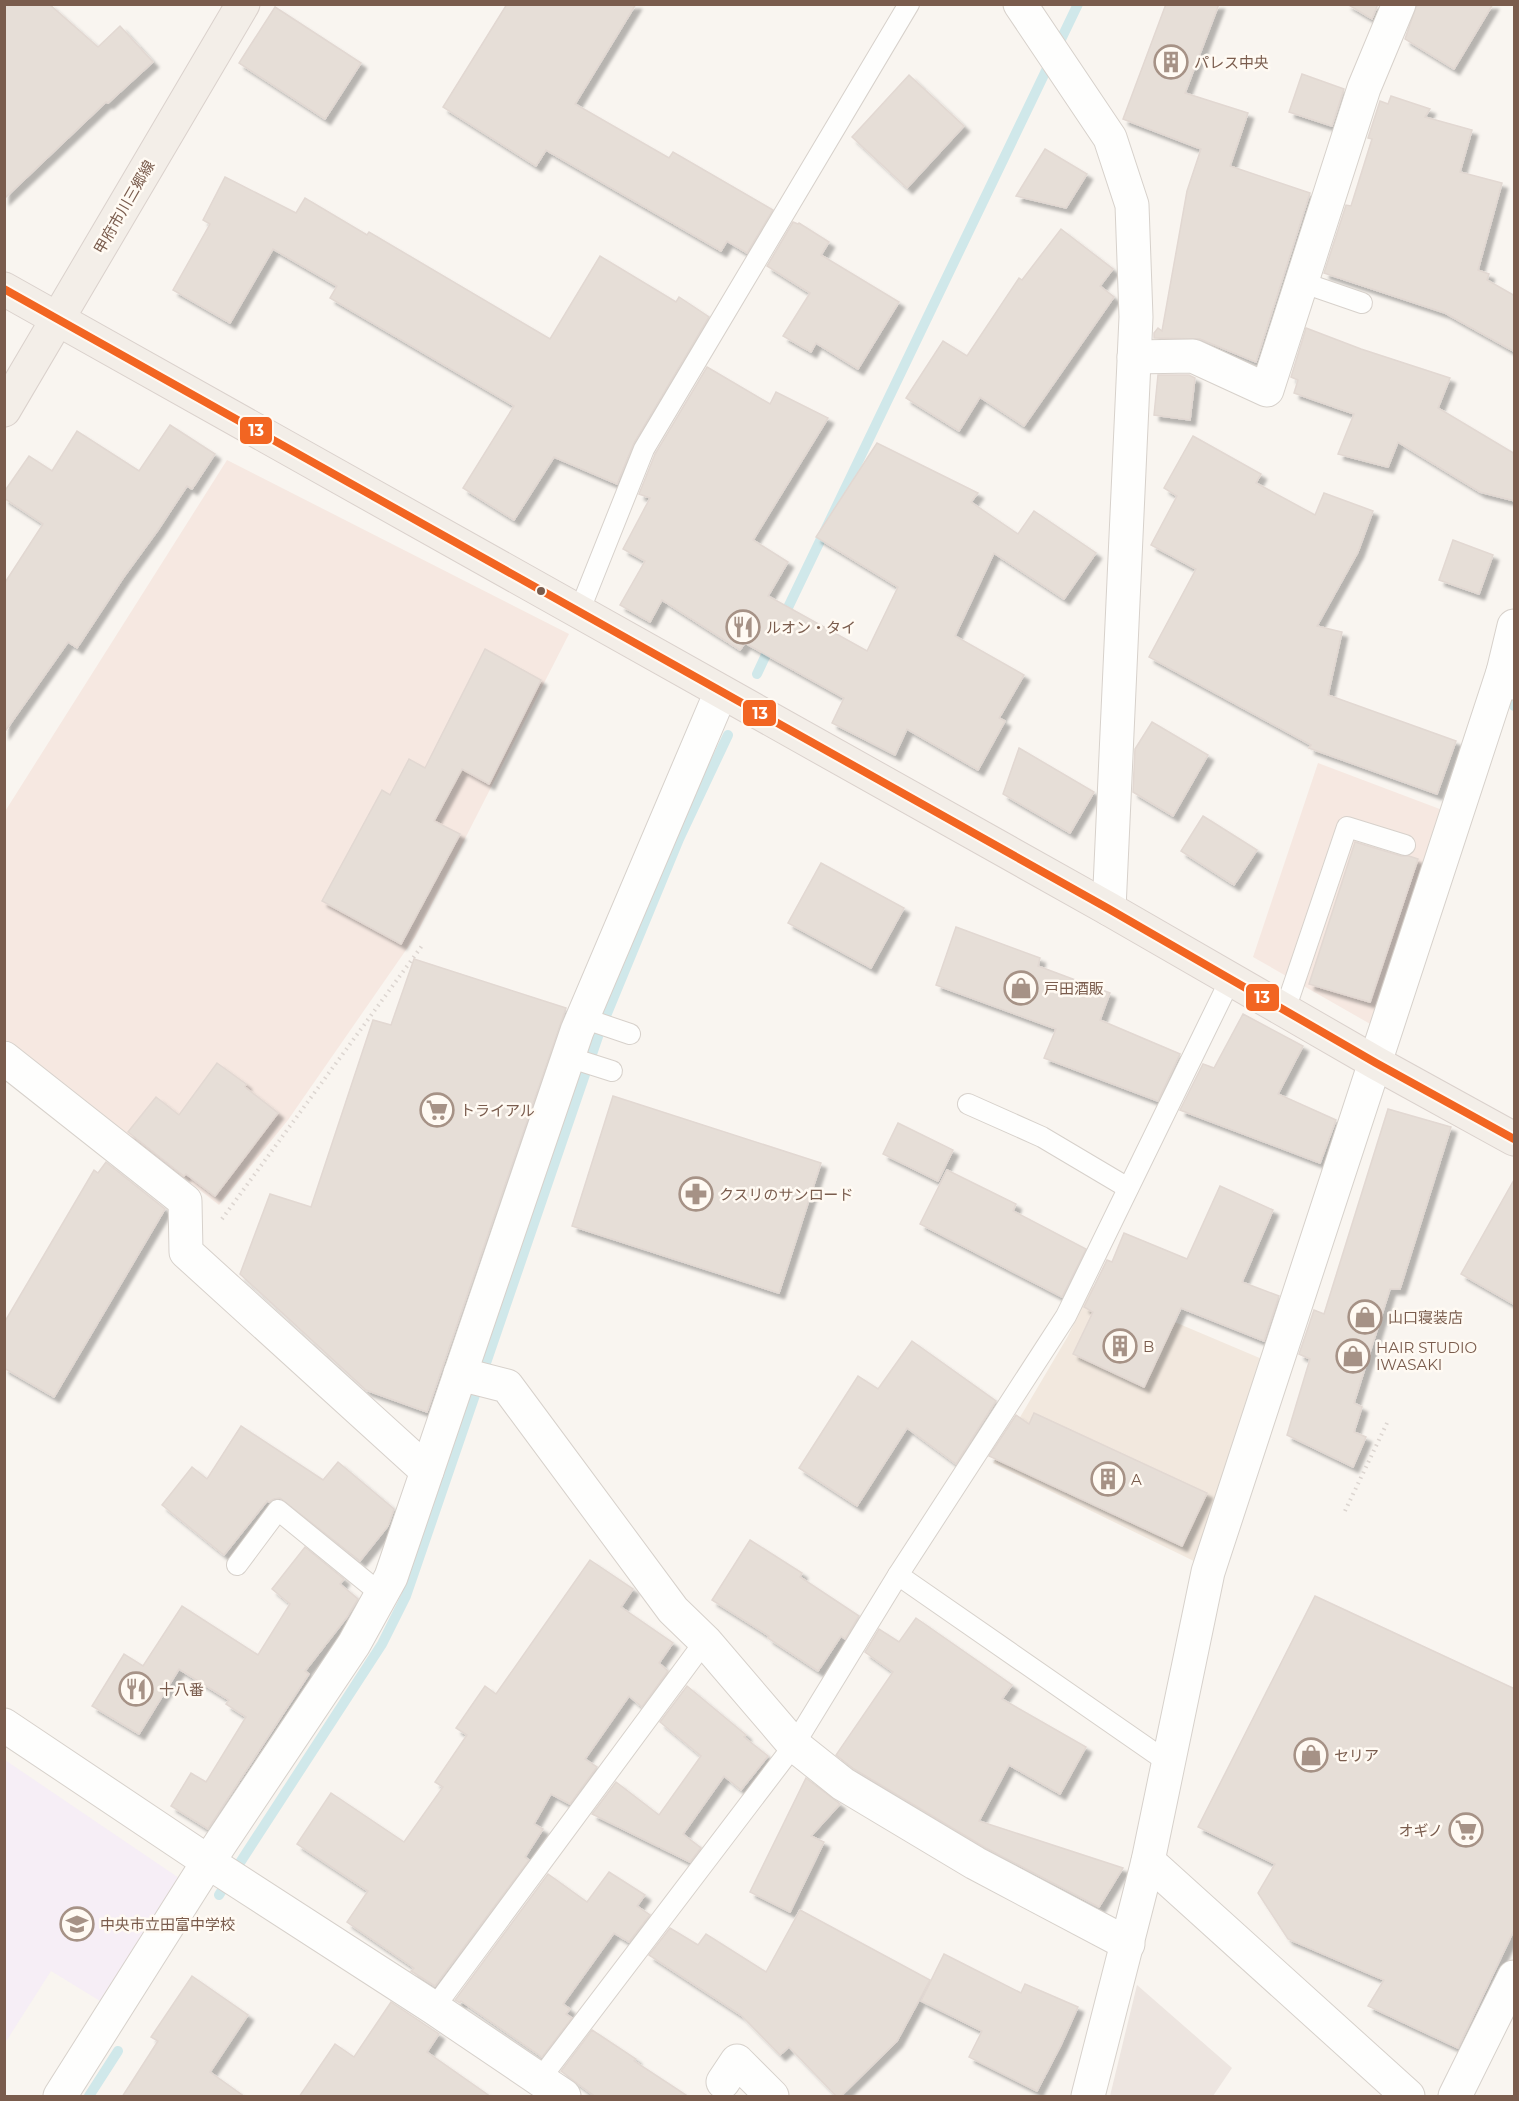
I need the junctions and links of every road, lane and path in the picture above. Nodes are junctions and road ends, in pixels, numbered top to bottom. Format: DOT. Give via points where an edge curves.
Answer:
graph roads {
  1 [pos="243,4"];
  2 [pos="909,4"];
  3 [pos="1020,4"];
  4 [pos="1399,4"];
  5 [pos="1301,282"];
  6 [pos="4,289"];
  7 [pos="1362,303"];
  8 [pos="58,320"];
  9 [pos="1134,357"];
  10 [pos="4,410"];
  11 [pos="579,612"];
  12 [pos="1515,626"];
  13 [pos="1509,678"];
  14 [pos="721,692"];
  15 [pos="1404,845"];
  16 [pos="1109,909"];
  17 [pos="424,943"];
  18 [pos="1231,978"];
  19 [pos="1285,1010"];
  20 [pos="583,1018"];
  21 [pos="630,1034"];
  22 [pos="568,1057"];
  23 [pos="4,1058"];
  24 [pos="1376,1063"];
  25 [pos="612,1071"];
  26 [pos="968,1104"];
  27 [pos="1515,1139"];
  28 [pos="1128,1188"];
  29 [pos="194,1259"];
  30 [pos="462,1374"];
  31 [pos="1387,1423"];
  32 [pos="427,1471"];
  33 [pos="1345,1511"];
  34 [pos="237,1565"];
  35 [pos="898,1575"];
  36 [pos="381,1594"];
  37 [pos="705,1641"];
  38 [pos="4,1725"];
  39 [pos="794,1745"];
  40 [pos="1169,1764"];
  41 [pos="1148,1861"];
  42 [pos="213,1865"];
  43 [pos="1128,1944"];
  44 [pos="1515,1977"];
  45 [pos="434,2008"];
  46 [pos="723,2082"];
  47 [pos="543,2091"];
  48 [pos="60,2097"];
  49 [pos="772,2097"];
  50 [pos="1088,2097"];
  51 [pos="1408,2097"];
  52 [pos="1455,2097"];
  1 -- 8 [label="main road, 甲府市川三郷線"];
  2 -- 11 [label="lane" via="644,449"];
  3 -- 9 [label="street" via="1110,138 1131,205"];
  4 -- 5 [label="street" via="1364,87"];
  5 -- 7 [label="lane"];
  5 -- 9 [label="street" via="1267,390 1194,356"];
  6 -- 8 [label="main road"];
  8 -- 10 [label="main road, 甲府市川三郷線"];
  8 -- 11 [label="main road"];
  9 -- 16 [label="street"];
  11 -- 14 [label="main road"];
  12 -- 13 [label="street"];
  13 -- 24 [label="street"];
  14 -- 16 [label="main road"];
  14 -- 20 [label="street"];
  15 -- 19 [label="lane" via="1347,827"];
  16 -- 18 [label="main road"];
  17 -- 29 [label="path"];
  18 -- 19 [label="main road"];
  18 -- 28 [label="lane"];
  19 -- 24 [label="main road"];
  20 -- 21 [label="lane"];
  20 -- 22 [label="street"];
  22 -- 25 [label="lane"];
  22 -- 30 [label="street"];
  23 -- 29 [label="street" via="185,1202 186,1252"];
  24 -- 27 [label="main road"];
  24 -- 40 [label="street" via="1208,1572"];
  26 -- 28 [label="lane" via="1042,1137"];
  28 -- 35 [label="lane" via="1066,1316"];
  29 -- 32 [label="street"];
  30 -- 32 [label="street"];
  30 -- 37 [label="street" via="507,1386 673,1610"];
  31 -- 33 [label="path"];
  32 -- 36 [label="street" via="391,1577"];
  34 -- 36 [label="lane" via="279,1510"];
  35 -- 39 [label="lane"];
  35 -- 40 [label="lane"];
  36 -- 42 [label="street" via="354,1644"];
  37 -- 39 [label="street"];
  37 -- 45 [label="lane"];
  38 -- 42 [label="street"];
  39 -- 43 [label="street" via="853,1791 975,1863"];
  39 -- 47 [label="lane"];
  40 -- 41 [label="street"];
  41 -- 43 [label="street"];
  41 -- 51 [label="street"];
  42 -- 45 [label="street"];
  42 -- 48 [label="street"];
  43 -- 50 [label="street"];
  44 -- 52 [label="street"];
  45 -- 47 [label="street"];
  46 -- 49 [label="street" via="737,2061"];
}
